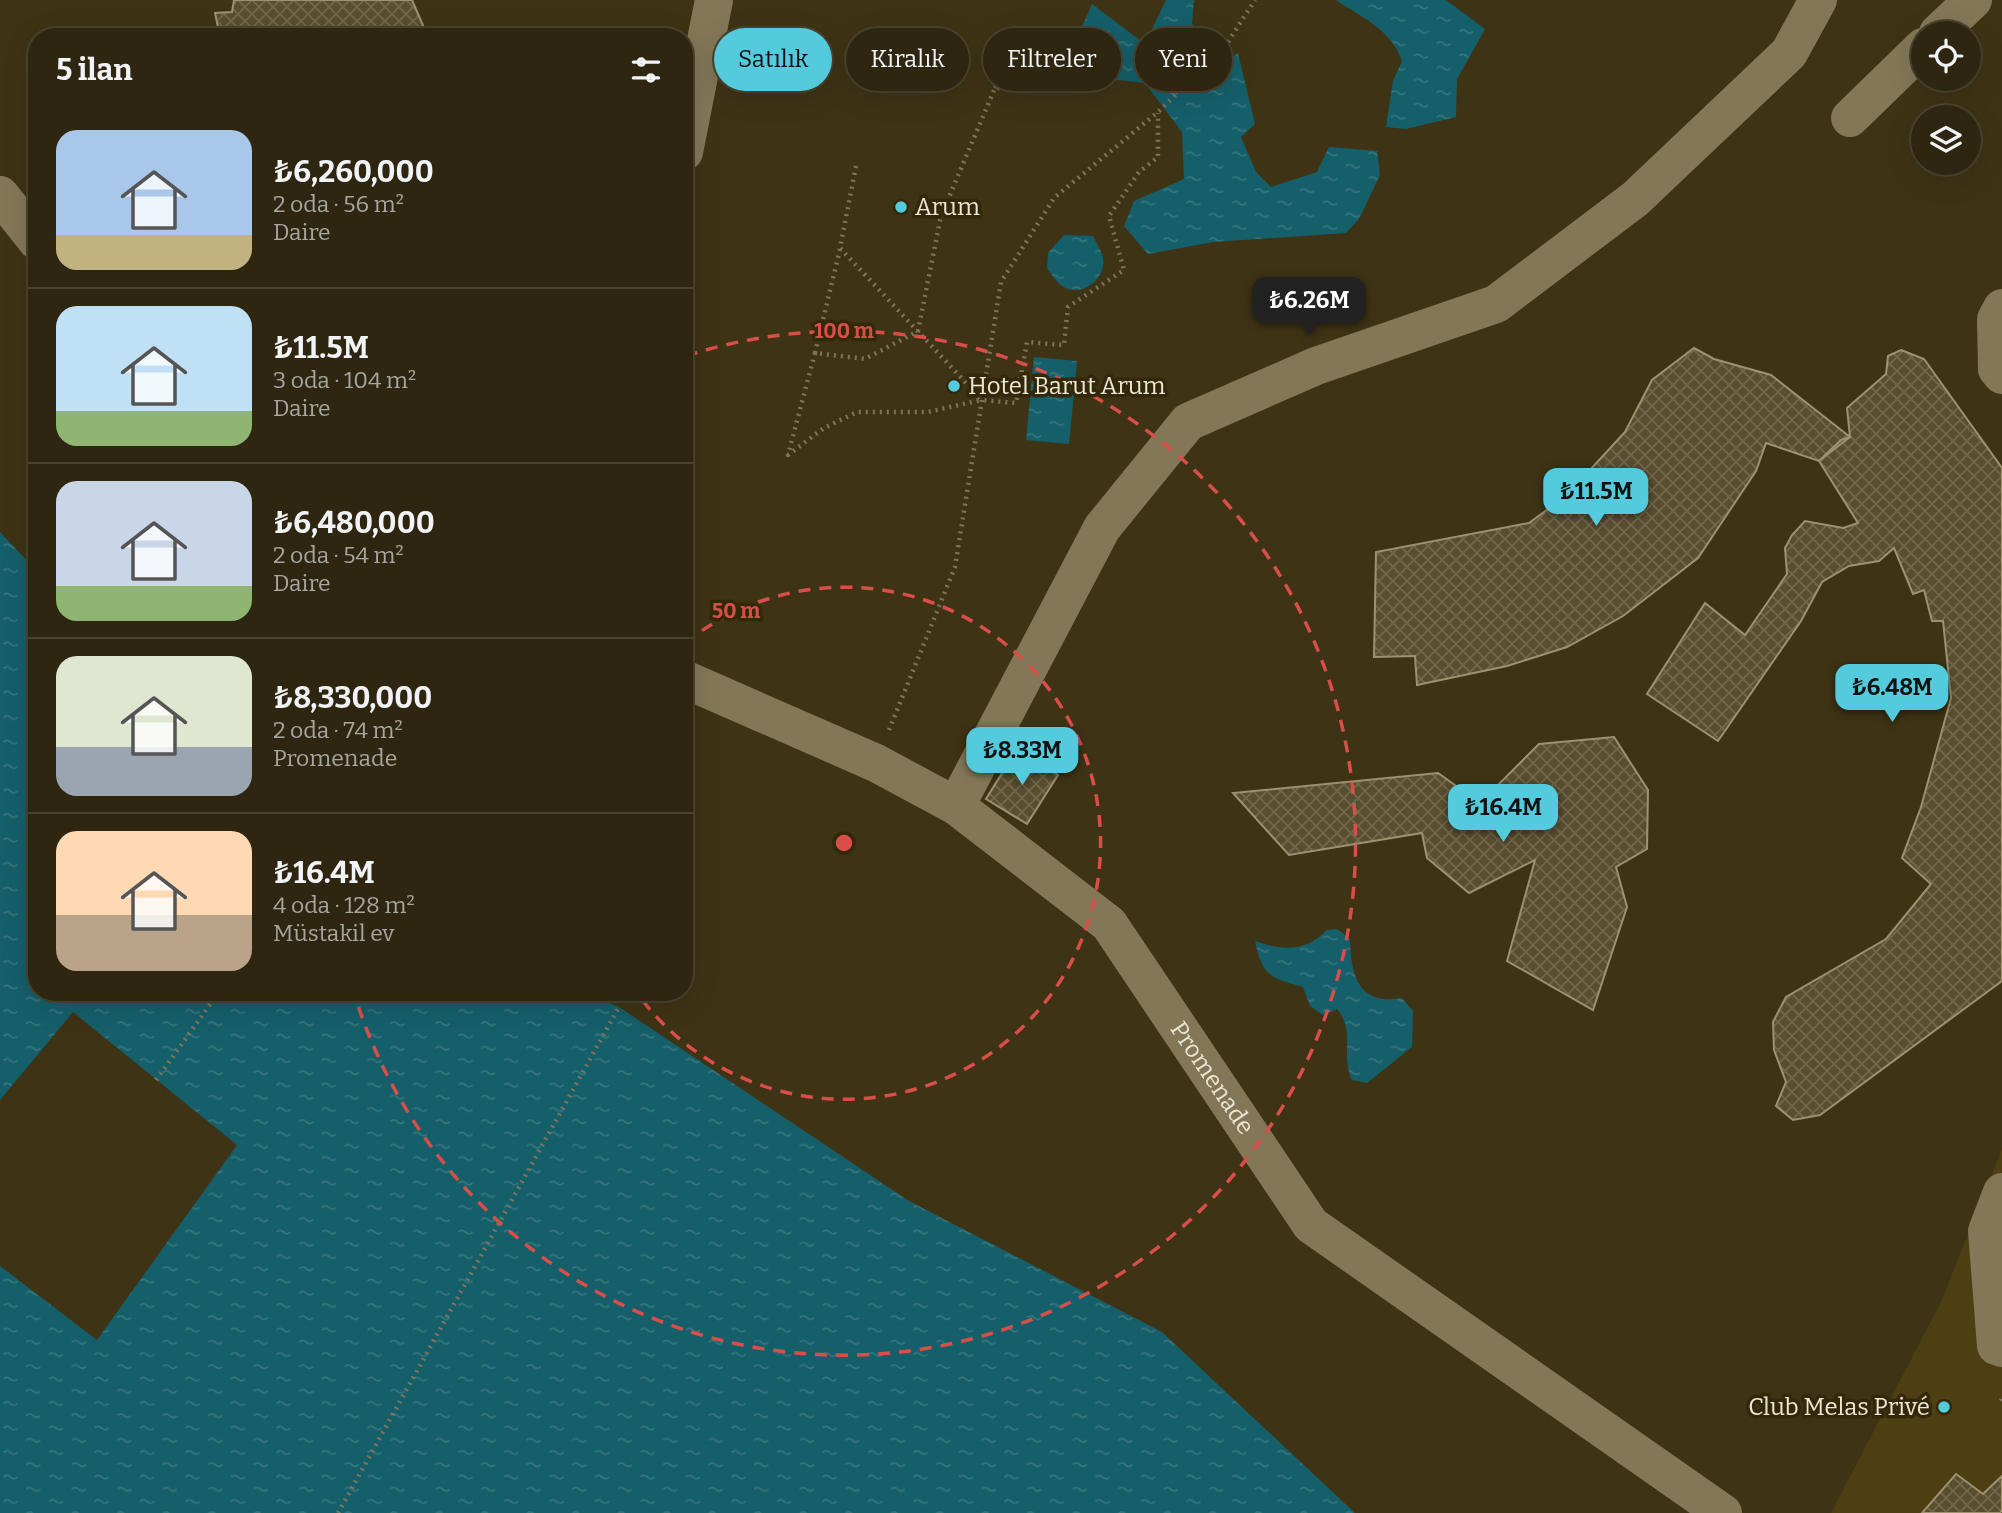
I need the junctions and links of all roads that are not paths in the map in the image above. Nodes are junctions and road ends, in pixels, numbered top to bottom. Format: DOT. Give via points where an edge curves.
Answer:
graph roads {
  1 [pos="714,0"];
  2 [pos="1818,0"];
  3 [pos="1973,0"];
  4 [pos="1951,21"];
  5 [pos="1911,59"];
  6 [pos="693,106"];
  7 [pos="1850,118"];
  8 [pos="0,195"];
  9 [pos="28,230"];
  10 [pos="2002,308"];
  11 [pos="2002,375"];
  12 [pos="693,683"];
  13 [pos="956,806"];
  14 [pos="2002,1192"];
  15 [pos="2002,1348"];
  16 [pos="1723,1513"];
  1 -- 6 [label="street"];
  2 -- 13 [label="street" via="1788,53 1635,199 1496,304 1316,366 1188,422 1102,528"];
  3 -- 4 [label="street"];
  5 -- 7 [label="street"];
  8 -- 9 [label="street"];
  10 -- 11 [label="street" via="1996,319 1997,369"];
  12 -- 13 [label="street, Promenade" via="876,763"];
  13 -- 16 [label="street, Promenade" via="1109,924 1311,1225"];
  14 -- 15 [label="street" via="1987,1231 1991,1311 1996,1346"];
}
